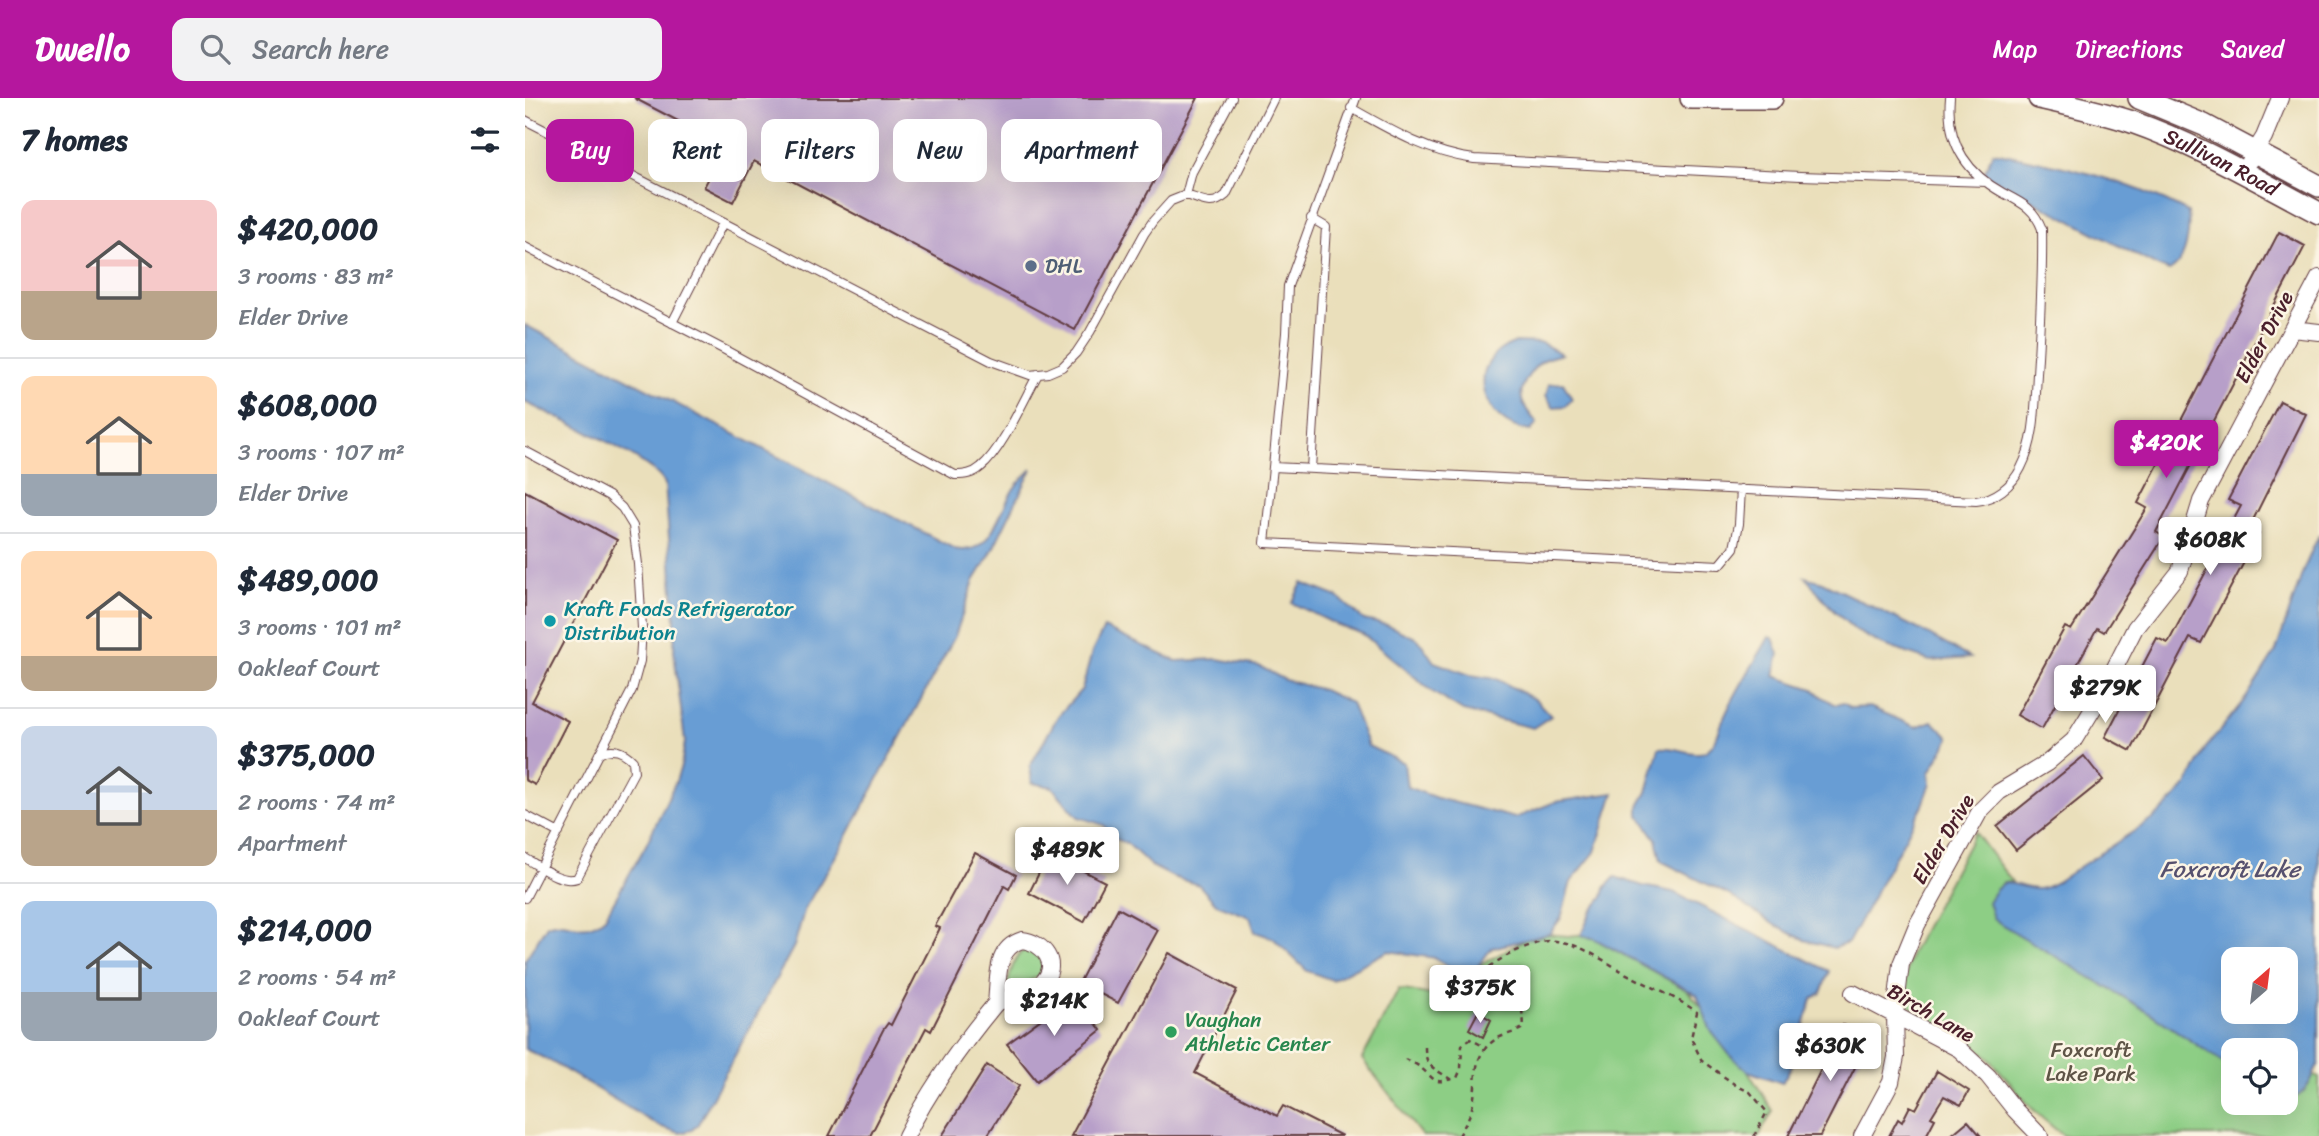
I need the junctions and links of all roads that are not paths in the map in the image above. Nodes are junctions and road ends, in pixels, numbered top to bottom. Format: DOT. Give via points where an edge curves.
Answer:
graph roads {
  1 [pos="1232,98"];
  2 [pos="1273,98"];
  3 [pos="1356,98"];
  4 [pos="1691,98"];
  5 [pos="1772,98"];
  6 [pos="1949,98"];
  7 [pos="2039,98"];
  8 [pos="2139,98"];
  9 [pos="2280,98"];
  10 [pos="1351,108"];
  11 [pos="525,120"];
  12 [pos="2255,152"];
  13 [pos="2243,172"];
  14 [pos="1987,182"];
  15 [pos="2319,186"];
  16 [pos="1186,195"];
  17 [pos="2319,213"];
  18 [pos="1311,218"];
  19 [pos="723,223"];
  20 [pos="525,247"];
  21 [pos="2319,278"];
  22 [pos="672,323"];
  23 [pos="2292,329"];
  24 [pos="2319,332"];
  25 [pos="1038,374"];
  26 [pos="525,451"];
  27 [pos="1273,467"];
  28 [pos="1311,469"];
  29 [pos="1741,489"];
  30 [pos="600,754"];
  31 [pos="525,815"];
  32 [pos="559,833"];
  33 [pos="525,858"];
  34 [pos="541,867"];
  35 [pos="525,898"];
  36 [pos="1853,993"];
  37 [pos="996,1003"];
  38 [pos="1895,1014"];
  39 [pos="906,1136"];
  40 [pos="1862,1136"];
  41 [pos="2040,1136"];
  1 -- 16 [label="lane" via="1192,172"];
  2 -- 16 [label="lane" via="1226,195 1209,203"];
  3 -- 10 [label="lane"];
  4 -- 5 [label="street"];
  6 -- 14 [label="lane" via="1948,119 1962,158"];
  7 -- 13 [label="street, Sullivan Road" via="2133,122"];
  8 -- 12 [label="street, Sullivan Road"];
  9 -- 12 [label="street"];
  10 -- 14 [label="lane" via="1441,153 1474,159"];
  10 -- 18 [label="lane"];
  11 -- 19 [label="lane"];
  12 -- 13 [label="street"];
  12 -- 15 [label="street, Sullivan Road"];
  13 -- 17 [label="street, Sullivan Road"];
  14 -- 29 [label="lane" via="2025,203 2042,229 2034,421 2021,469 2009,486 1987,500 1976,501"];
  16 -- 25 [label="lane" via="1171,201 1148,228 1076,353 1062,366"];
  18 -- 27 [label="lane" via="1288,286"];
  18 -- 28 [label="lane" via="1325,227"];
  19 -- 22 [label="lane"];
  19 -- 25 [label="lane" via="991,361"];
  20 -- 22 [label="lane"];
  21 -- 23 [label="street, Elder Drive"];
  22 -- 25 [label="lane" via="955,475 967,475 994,453"];
  23 -- 24 [label="street"];
  23 -- 38 [label="street, Elder Drive" via="2201,501 2180,571 2135,628 2074,740 2047,763 1999,792 1980,811 1917,925 1901,964"];
  26 -- 30 [label="lane" via="609,496 633,526 642,628 640,661 632,690"];
  27 -- 28 [label="lane"];
  27 -- 29 [label="lane" via="1265,543 1692,564 1720,565 1734,548"];
  28 -- 29 [label="lane"];
  30 -- 32 [label="lane"];
  30 -- 34 [label="lane" via="624,753 633,761 634,772 577,878 566,880"];
  31 -- 32 [label="lane"];
  32 -- 34 [label="lane"];
  33 -- 34 [label="lane"];
  34 -- 35 [label="lane"];
  36 -- 38 [label="street, Birch Lane"];
  37 -- 39 [label="street" via="925,1100"];
  38 -- 40 [label="street, Elder Drive" via="1891,1082"];
  38 -- 41 [label="street, Birch Lane" via="1959,1049"];
}
